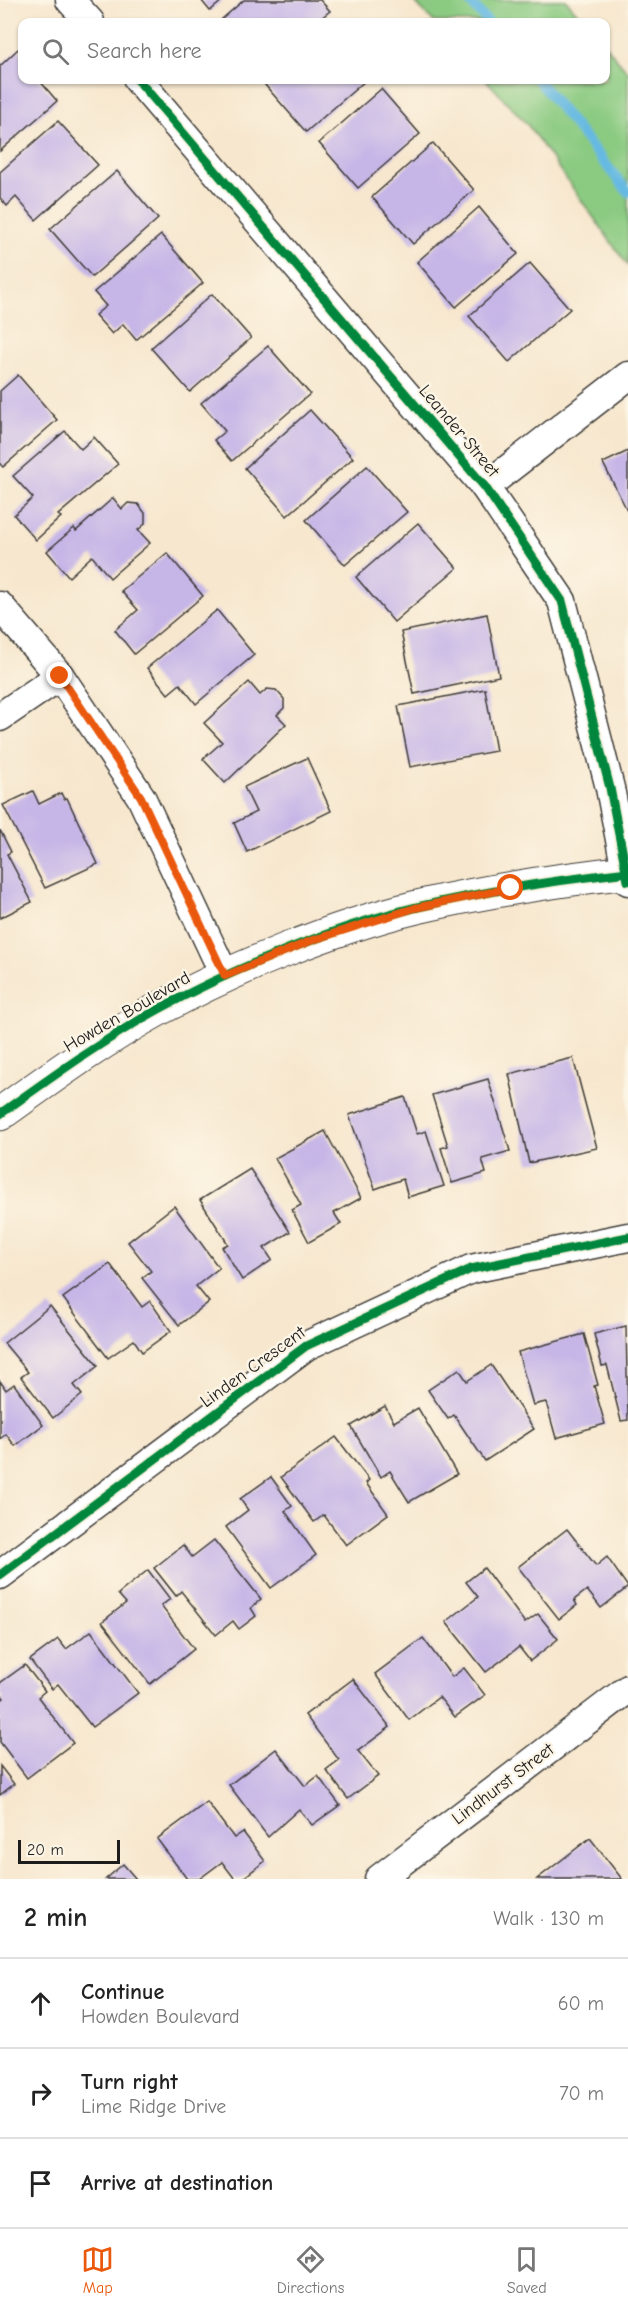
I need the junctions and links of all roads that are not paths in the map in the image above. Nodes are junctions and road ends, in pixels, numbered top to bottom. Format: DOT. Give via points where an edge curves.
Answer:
graph roads {
  1 [pos="70,0"];
  2 [pos="86,18"];
  3 [pos="141,84"];
  4 [pos="628,376"];
  5 [pos="485,487"];
  6 [pos="0,606"];
  7 [pos="60,676"];
  8 [pos="0,717"];
  9 [pos="627,875"];
  10 [pos="225,976"];
  11 [pos="0,1114"];
  12 [pos="628,1237"];
  13 [pos="0,1575"];
  14 [pos="628,1689"];
  15 [pos="379,1879"];
  1 -- 2 [label="street"];
  3 -- 5 [label="street, Leander Street"];
  4 -- 5 [label="street"];
  5 -- 9 [label="street, Leander Street" via="562,601 610,788"];
  6 -- 7 [label="street"];
  7 -- 8 [label="street"];
  7 -- 10 [label="street" via="141,797"];
  9 -- 10 [label="street, Howden Boulevard" via="511,888 415,908 313,940"];
  10 -- 11 [label="street, Howden Boulevard" via="158,1009"];
  12 -- 13 [label="street, Linden Crescent" via="471,1269 306,1346"];
  14 -- 15 [label="street, Lindhurst Street"];
}
